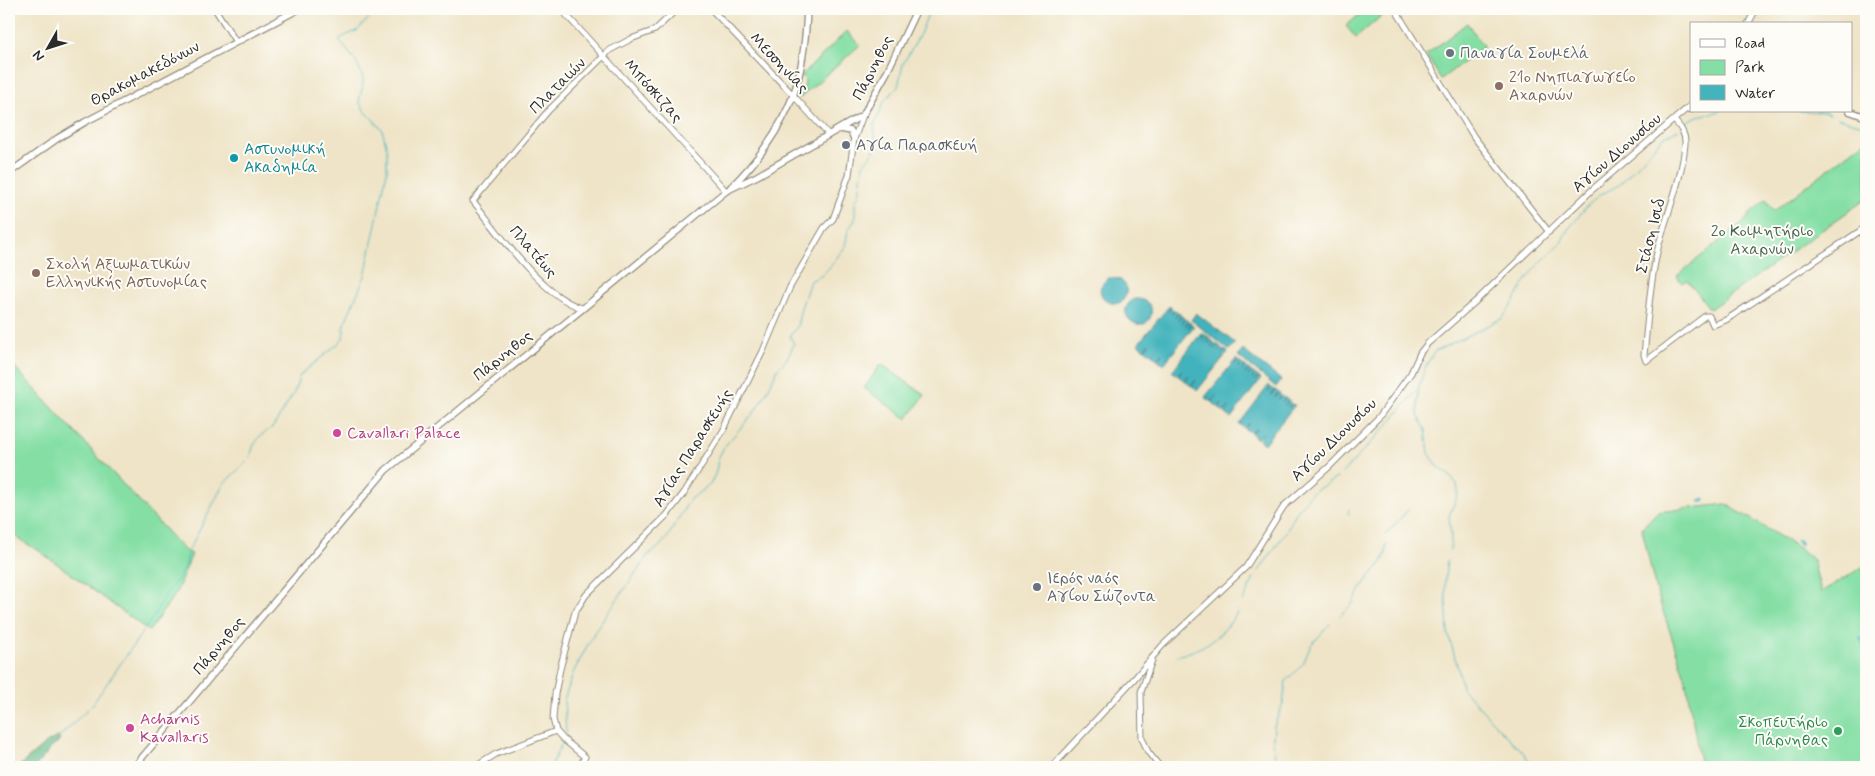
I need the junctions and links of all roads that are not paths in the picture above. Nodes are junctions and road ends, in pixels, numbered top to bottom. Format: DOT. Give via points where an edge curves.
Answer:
graph roads {
  1 [pos="214,9"];
  2 [pos="299,9"];
  3 [pos="561,9"];
  4 [pos="677,9"];
  5 [pos="711,9"];
  6 [pos="806,9"];
  7 [pos="917,9"];
  8 [pos="1395,9"];
  9 [pos="1756,9"];
  10 [pos="1749,22"];
  11 [pos="236,42"];
  12 [pos="604,56"];
  13 [pos="793,95"];
  14 [pos="1690,108"];
  15 [pos="1852,112"];
  16 [pos="864,115"];
  17 [pos="1866,117"];
  18 [pos="1674,120"];
  19 [pos="840,129"];
  20 [pos="829,136"];
  21 [pos="854,139"];
  22 [pos="9,173"];
  23 [pos="726,191"];
  24 [pos="473,201"];
  25 [pos="1866,227"];
  26 [pos="1549,232"];
  27 [pos="582,308"];
  28 [pos="1153,657"];
  29 [pos="1134,679"];
  30 [pos="1144,682"];
  31 [pos="556,730"];
  32 [pos="477,766"];
  33 [pos="134,767"];
  34 [pos="579,767"];
  35 [pos="1052,767"];
  36 [pos="1160,767"];
  1 -- 11 [label="street"];
  2 -- 11 [label="main road, Θρακομακεδόνων"];
  3 -- 12 [label="street, Μπόσκιζας"];
  4 -- 12 [label="street, Πλαταιών" via="655,30 610,50"];
  5 -- 13 [label="street, Μεσσηνίας"];
  6 -- 13 [label="main road" via="805,39"];
  7 -- 16 [label="main road, Πάρνηθος"];
  8 -- 26 [label="street" via="1474,137"];
  9 -- 10 [label="street"];
  11 -- 22 [label="main road, Θρακομακεδόνων" via="85,122"];
  12 -- 23 [label="street, Μπόσκιζας"];
  12 -- 24 [label="street, Πλαταιών" via="548,111"];
  13 -- 20 [label="street, Μεσσηνίας"];
  13 -- 23 [label="main road" via="764,149"];
  14 -- 18 [label="street, Αγίου Διονυσίου"];
  15 -- 17 [label="main road"];
  16 -- 19 [label="main road, Πάρνηθος"];
  16 -- 21 [label="street, Αγίας Παρασκευής"];
  18 -- 25 [label="street, Στάση Ισιδ" via="1683,132 1685,143 1659,245 1651,292 1646,361 1704,316 1709,316 1713,325 1726,320"];
  18 -- 26 [label="street, Αγίου Διονυσίου" via="1593,189"];
  19 -- 20 [label="main road, Πάρνηθος"];
  19 -- 21 [label="main road" via="851,131"];
  20 -- 23 [label="main road, Πάρνηθος"];
  21 -- 31 [label="street, Αγίας Παρασκευής" via="849,175 833,219 824,228 790,287 763,351 722,431 684,493 667,514 586,595 575,612 555,694 553,719"];
  23 -- 27 [label="main road, Πάρνηθος"];
  24 -- 27 [label="street, Πλατέως" via="541,284"];
  26 -- 28 [label="street, Αγίου Διονυσίου" via="1428,343 1379,417 1329,468 1284,506 1246,567"];
  27 -- 33 [label="main road, Πάρνηθος" via="386,470"];
  28 -- 29 [label="street, Αγίου Διονυσίου"];
  28 -- 30 [label="street"];
  29 -- 30 [label="street"];
  29 -- 35 [label="street, Αγίου Διονυσίου"];
  30 -- 36 [label="street" via="1140,702 1142,738"];
  31 -- 32 [label="street" via="496,754"];
  31 -- 34 [label="street" via="585,756"];
}
